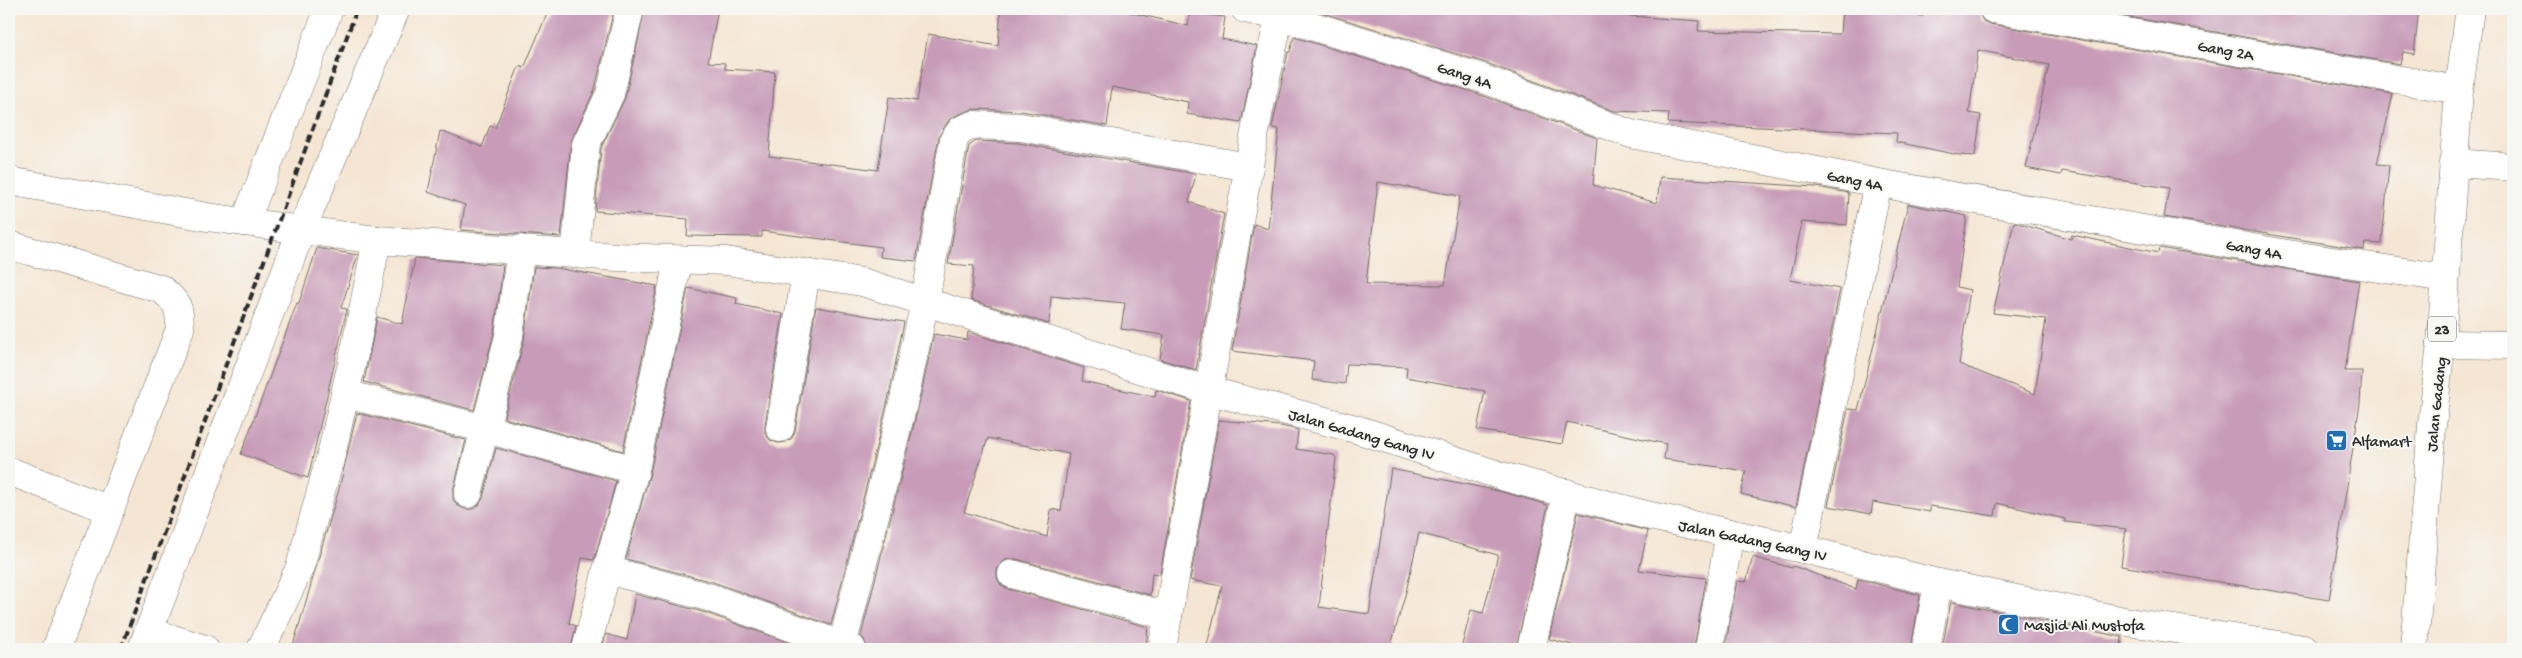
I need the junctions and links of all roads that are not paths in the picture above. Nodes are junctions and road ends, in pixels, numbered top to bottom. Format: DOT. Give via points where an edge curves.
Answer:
graph roads {
  1 [pos="329,9"];
  2 [pos="396,9"];
  3 [pos="630,9"];
  4 [pos="1246,9"];
  5 [pos="1993,9"];
  6 [pos="2470,9"];
  7 [pos="1280,12"];
  8 [pos="2459,90"];
  9 [pos="2453,163"];
  10 [pos="1249,167"];
  11 [pos="2513,167"];
  12 [pos="9,181"];
  13 [pos="1878,184"];
  14 [pos="245,222"];
  15 [pos="301,230"];
  16 [pos="377,240"];
  17 [pos="9,245"];
  18 [pos="521,249"];
  19 [pos="575,254"];
  20 [pos="678,261"];
  21 [pos="806,273"];
  22 [pos="2445,278"];
  23 [pos="925,301"];
  24 [pos="2441,344"];
  25 [pos="2513,345"];
  26 [pos="1210,391"];
  27 [pos="345,394"];
  28 [pos="780,428"];
  29 [pos="486,429"];
  30 [pos="635,470"];
  31 [pos="9,471"];
  32 [pos="1567,493"];
  33 [pos="468,494"];
  34 [pos="110,510"];
  35 [pos="1730,533"];
  36 [pos="1803,549"];
  37 [pos="607,570"];
  38 [pos="1012,574"];
  39 [pos="1938,582"];
  40 [pos="1168,616"];
  41 [pos="145,640"];
  42 [pos="847,648"];
  43 [pos="56,649"];
  44 [pos="205,649"];
  45 [pos="260,649"];
  46 [pos="586,649"];
  47 [pos="1162,649"];
  48 [pos="1531,649"];
  49 [pos="1708,649"];
  50 [pos="1926,649"];
  51 [pos="2304,649"];
  52 [pos="2414,649"];
  1 -- 14 [label="main road"];
  2 -- 15 [label="main road"];
  3 -- 19 [label="main road" via="610,94 586,144"];
  4 -- 7 [label="main road, Gang 4A"];
  5 -- 8 [label="main road, Gang 2A"];
  6 -- 8 [label="main road, Jalan Gadang / 23"];
  7 -- 10 [label="main road"];
  7 -- 13 [label="main road, Gang 4A" via="1481,78 1631,134"];
  8 -- 9 [label="main road, Jalan Gadang / 23"];
  9 -- 11 [label="main road"];
  9 -- 22 [label="main road, Jalan Gadang / 23"];
  10 -- 23 [label="main road" via="1020,127 973,125 961,130 954,139"];
  10 -- 26 [label="main road"];
  12 -- 14 [label="main road, Jalan Gadang Gang IV"];
  13 -- 22 [label="main road, Gang 4A"];
  13 -- 36 [label="main road"];
  14 -- 15 [label="main road, Jalan Gadang Gang IV"];
  15 -- 16 [label="main road, Jalan Gadang Gang IV"];
  15 -- 41 [label="main road"];
  16 -- 18 [label="main road, Jalan Gadang Gang IV"];
  16 -- 27 [label="main road"];
  17 -- 34 [label="main road" via="161,289 175,300 180,329"];
  18 -- 19 [label="main road, Jalan Gadang Gang IV"];
  18 -- 29 [label="main road" via="509,336"];
  19 -- 20 [label="main road, Jalan Gadang Gang IV"];
  20 -- 21 [label="main road, Jalan Gadang Gang IV" via="726,261"];
  20 -- 30 [label="main road"];
  21 -- 23 [label="main road, Jalan Gadang Gang IV" via="862,282"];
  21 -- 28 [label="main road"];
  22 -- 24 [label="main road, Jalan Gadang / 23"];
  23 -- 26 [label="main road, Jalan Gadang Gang IV"];
  23 -- 42 [label="main road"];
  24 -- 25 [label="main road"];
  24 -- 52 [label="main road, Jalan Gadang / 23"];
  26 -- 32 [label="main road, Jalan Gadang Gang IV" via="1356,429"];
  26 -- 40 [label="main road"];
  27 -- 29 [label="main road"];
  27 -- 45 [label="main road" via="300,567"];
  29 -- 30 [label="main road"];
  29 -- 33 [label="main road"];
  30 -- 37 [label="main road"];
  31 -- 34 [label="main road"];
  32 -- 35 [label="main road, Jalan Gadang Gang IV" via="1646,515"];
  32 -- 48 [label="main road"];
  34 -- 43 [label="main road"];
  35 -- 36 [label="main road, Jalan Gadang Gang IV"];
  35 -- 49 [label="main road"];
  36 -- 39 [label="main road, Jalan Gadang Gang IV"];
  37 -- 42 [label="main road" via="708,597"];
  37 -- 46 [label="main road"];
  38 -- 40 [label="main road"];
  39 -- 50 [label="main road"];
  39 -- 51 [label="main road, Jalan Gadang Gang IV" via="2129,622"];
  40 -- 47 [label="main road"];
  41 -- 44 [label="main road"];
}
